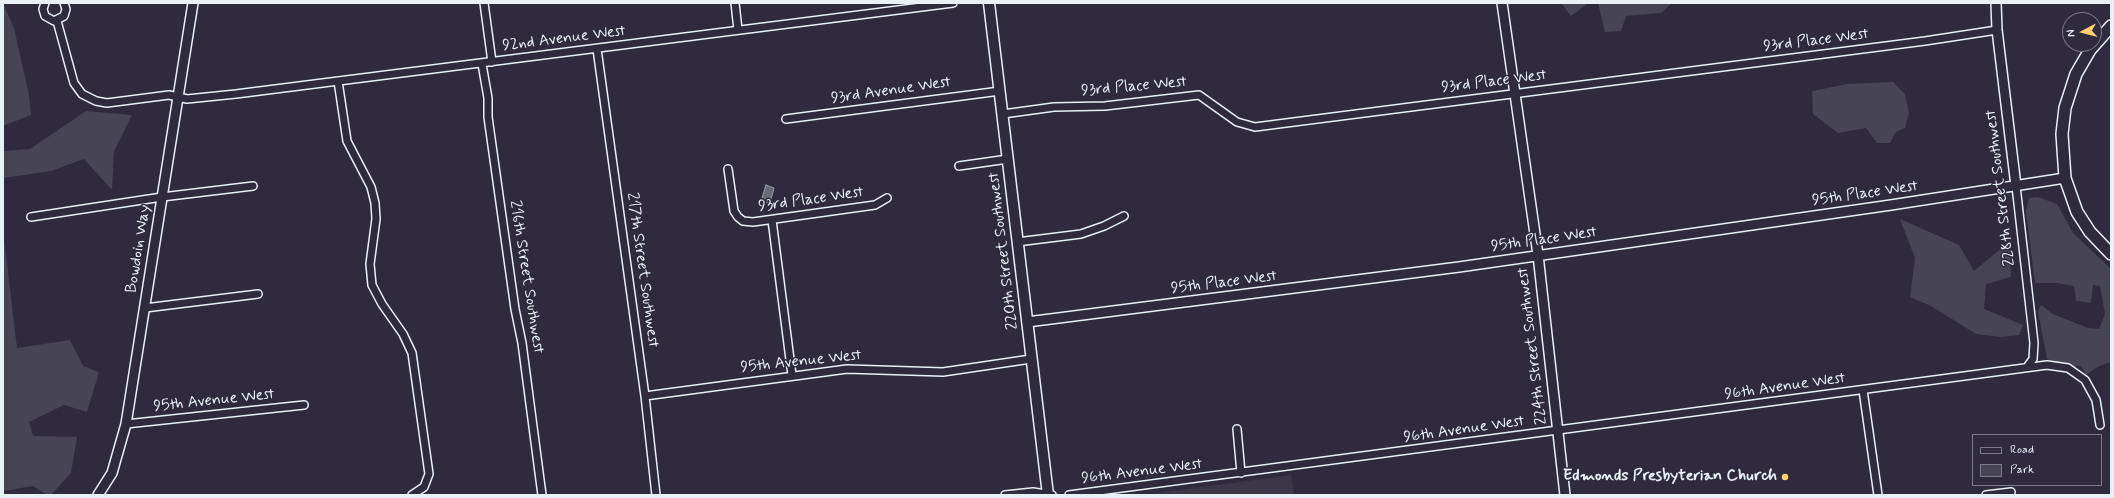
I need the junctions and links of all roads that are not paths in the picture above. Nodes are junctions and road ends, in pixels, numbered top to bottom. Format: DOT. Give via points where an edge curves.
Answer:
graph roads {
  1 [pos="45,3"];
  2 [pos="64,3"];
  3 [pos="192,3"];
  4 [pos="484,3"];
  5 [pos="735,3"];
  6 [pos="953,3"];
  7 [pos="989,3"];
  8 [pos="1502,3"];
  9 [pos="1996,3"];
  10 [pos="57,21"];
  11 [pos="2111,26"];
  12 [pos="738,30"];
  13 [pos="1997,30"];
  14 [pos="597,49"];
  15 [pos="492,62"];
  16 [pos="482,64"];
  17 [pos="338,81"];
  18 [pos="1000,91"];
  19 [pos="1515,94"];
  20 [pos="178,97"];
  21 [pos="1003,114"];
  22 [pos="786,119"];
  23 [pos="1008,159"];
  24 [pos="959,166"];
  25 [pos="728,169"];
  26 [pos="2065,178"];
  27 [pos="253,186"];
  28 [pos="2016,186"];
  29 [pos="162,197"];
  30 [pos="887,198"];
  31 [pos="1124,216"];
  32 [pos="31,217"];
  33 [pos="772,220"];
  34 [pos="1017,242"];
  35 [pos="2111,254"];
  36 [pos="1538,255"];
  37 [pos="258,294"];
  38 [pos="145,308"];
  39 [pos="1027,322"];
  40 [pos="1031,359"];
  41 [pos="2027,367"];
  42 [pos="792,375"];
  43 [pos="1863,390"];
  44 [pos="645,396"];
  45 [pos="304,405"];
  46 [pos="126,424"];
  47 [pos="2100,425"];
  48 [pos="1237,429"];
  49 [pos="1558,431"];
  50 [pos="1241,473"];
  51 [pos="2011,492"];
  52 [pos="98,495"];
  53 [pos="412,495"];
  54 [pos="542,495"];
  55 [pos="656,495"];
  56 [pos="1005,495"];
  57 [pos="1049,495"];
  58 [pos="1069,495"];
  59 [pos="1565,495"];
  60 [pos="1878,495"];
  61 [pos="1986,495"];
  1 -- 10 [label="street" via="45,16 50,21"];
  2 -- 10 [label="street" via="66,13"];
  3 -- 20 [label="street, Bowdoin Way"];
  4 -- 15 [label="street"];
  5 -- 12 [label="street"];
  6 -- 12 [label="street, 92nd Avenue West"];
  7 -- 18 [label="main road, 220th Street Southwest"];
  8 -- 19 [label="street, 224th Street Southwest"];
  9 -- 13 [label="street, 228th Street Southwest"];
  10 -- 20 [label="street, 92nd Avenue West" via="74,83 82,94 107,103 169,95"];
  11 -- 26 [label="main road" via="2084,59 2064,108 2062,134"];
  12 -- 14 [label="street, 92nd Avenue West"];
  13 -- 19 [label="street, 93rd Place West"];
  13 -- 28 [label="street, 228th Street Southwest"];
  14 -- 15 [label="street, 92nd Avenue West"];
  14 -- 44 [label="street, 217th Street Southwest"];
  15 -- 16 [label="street, 92nd Avenue West"];
  16 -- 17 [label="street, 92nd Avenue West"];
  16 -- 54 [label="street, 216th Street Southwest"];
  17 -- 20 [label="street, 92nd Avenue West" via="193,98"];
  17 -- 53 [label="street" via="347,141 371,187 375,203 376,219 370,264 372,285 412,353 429,474 424,487"];
  18 -- 21 [label="main road, 220th Street Southwest"];
  18 -- 22 [label="street, 93rd Avenue West"];
  19 -- 21 [label="street, 93rd Place West" via="1255,127 1237,122 1199,95 1105,106 1054,107"];
  19 -- 36 [label="street, 224th Street Southwest"];
  20 -- 29 [label="street, Bowdoin Way"];
  21 -- 23 [label="main road, 220th Street Southwest"];
  23 -- 24 [label="street"];
  23 -- 34 [label="main road, 220th Street Southwest"];
  25 -- 33 [label="street, 93rd Place West" via="734,211 738,217 743,221 753,222"];
  26 -- 28 [label="street, 95th Place West"];
  26 -- 35 [label="main road" via="2077,212 2090,232"];
  27 -- 29 [label="street"];
  28 -- 36 [label="street, 95th Place West"];
  28 -- 41 [label="street, 228th Street Southwest" via="2034,343 2033,359"];
  29 -- 32 [label="street"];
  29 -- 38 [label="street, Bowdoin Way"];
  30 -- 33 [label="street, 93rd Place West" via="875,205"];
  31 -- 34 [label="street" via="1081,234"];
  33 -- 42 [label="street"];
  34 -- 39 [label="main road, 220th Street Southwest"];
  36 -- 39 [label="street, 95th Place West" via="1326,285"];
  36 -- 49 [label="street, 224th Street Southwest"];
  37 -- 38 [label="street"];
  38 -- 46 [label="street, Bowdoin Way"];
  39 -- 40 [label="main road, 220th Street Southwest"];
  40 -- 42 [label="street, 95th Avenue West" via="943,372 861,368"];
  40 -- 57 [label="main road, 220th Street Southwest"];
  41 -- 43 [label="street, 96th Avenue West"];
  41 -- 47 [label="street, 96th Avenue West" via="2052,365 2063,367 2081,376 2095,395"];
  42 -- 44 [label="street, 95th Avenue West"];
  43 -- 49 [label="street, 96th Avenue West"];
  43 -- 60 [label="street"];
  44 -- 55 [label="street, 217th Street Southwest"];
  45 -- 46 [label="street, 95th Avenue West"];
  46 -- 52 [label="street, Bowdoin Way" via="112,473"];
  48 -- 50 [label="street"];
  49 -- 50 [label="street, 96th Avenue West"];
  49 -- 59 [label="street, 224th Street Southwest"];
  50 -- 58 [label="street, 96th Avenue West"];
  51 -- 61 [label="street"];
  56 -- 57 [label="street" via="1033,492"];
}
